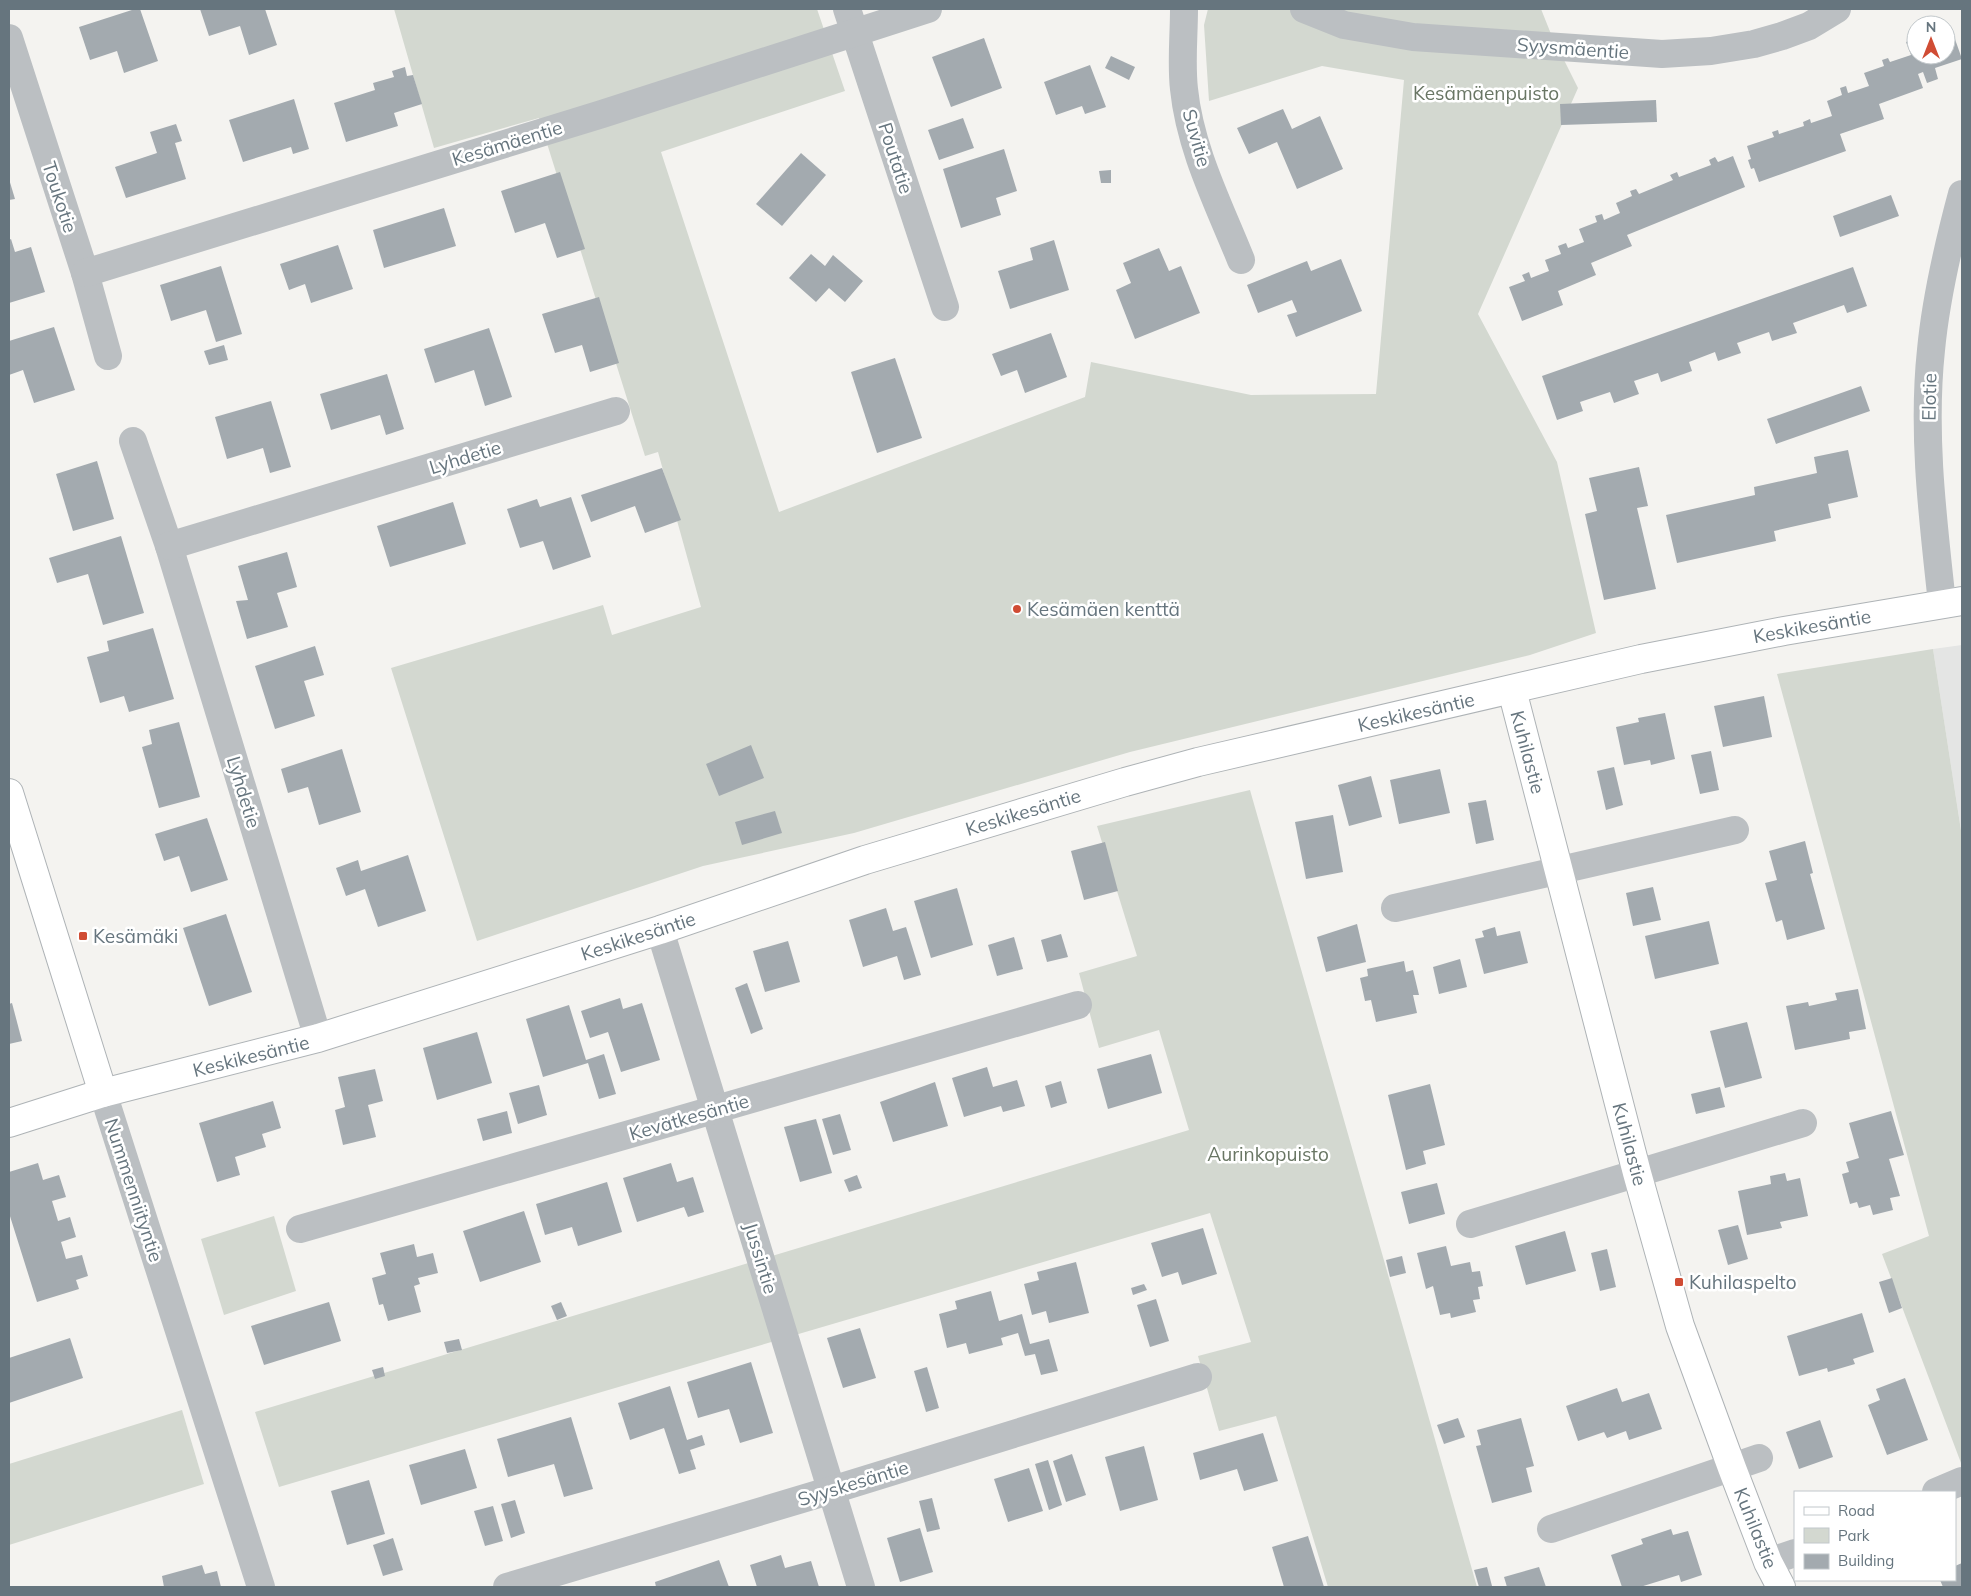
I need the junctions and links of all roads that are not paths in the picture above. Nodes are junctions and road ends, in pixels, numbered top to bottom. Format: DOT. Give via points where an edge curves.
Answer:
graph roads {
  1 [pos="928,9"];
  2 [pos="1184,9"];
  3 [pos="1304,9"];
  4 [pos="1837,9"];
  5 [pos="851,21"];
  6 [pos="9,38"];
  7 [pos="1962,194"];
  8 [pos="1241,260"];
  9 [pos="85,273"];
  10 [pos="945,307"];
  11 [pos="108,356"];
  12 [pos="616,411"];
  13 [pos="134,441"];
  14 [pos="169,546"];
  15 [pos="1952,602"];
  16 [pos="1512,690"];
  17 [pos="9,793"];
  18 [pos="1735,830"];
  19 [pos="1559,870"];
  20 [pos="1395,908"];
  21 [pos="660,930"];
  22 [pos="1078,1005"];
  23 [pos="318,1038"];
  24 [pos="103,1093"];
  25 [pos="716,1109"];
  26 [pos="9,1123"];
  27 [pos="1804,1123"];
  28 [pos="1638,1173"];
  29 [pos="1470,1224"];
  30 [pos="300,1229"];
  31 [pos="1198,1377"];
  32 [pos="1759,1458"];
  33 [pos="1732,1468"];
  34 [pos="1962,1481"];
  35 [pos="832,1490"];
  36 [pos="1938,1491"];
  37 [pos="1551,1529"];
  38 [pos="1794,1553"];
  39 [pos="1768,1562"];
  40 [pos="261,1587"];
  41 [pos="507,1587"];
  42 [pos="861,1587"];
  43 [pos="1781,1587"];
  1 -- 5 [label="street, Kesämäentie"];
  2 -- 8 [label="street, Suvitie" via="1183,62 1194,141"];
  3 -- 4 [label="street, Syysmäentie" via="1344,25 1413,37 1662,54 1711,52 1754,44 1809,26"];
  5 -- 9 [label="street, Kesämäentie" via="602,114"];
  5 -- 10 [label="street, Poutatie"];
  6 -- 9 [label="street, Toukotie"];
  7 -- 15 [label="street, Elotie" via="1941,280 1930,351 1928,401 1931,496"];
  9 -- 11 [label="street, Toukotie"];
  12 -- 14 [label="street, Lyhdetie"];
  13 -- 14 [label="street, Lyhdetie"];
  14 -- 23 [label="street, Lyhdetie"];
  15 -- 16 [label="street, Keskikesäntie" via="1784,630"];
  16 -- 19 [label="street, Kuhilastie"];
  16 -- 21 [label="street, Keskikesäntie" via="1198,762 1102,788 865,860"];
  17 -- 24 [label="street, Nummenniityntie"];
  18 -- 19 [label="street"];
  19 -- 20 [label="street"];
  19 -- 28 [label="street, Kuhilastie"];
  21 -- 23 [label="street, Keskikesäntie"];
  21 -- 25 [label="street, Jussintie"];
  22 -- 25 [label="street, Kevätkesäntie"];
  23 -- 24 [label="street, Keskikesäntie"];
  24 -- 26 [label="street, Keskikesäntie"];
  24 -- 40 [label="street, Nummenniityntie"];
  25 -- 30 [label="street, Kevätkesäntie"];
  25 -- 35 [label="street, Jussintie"];
  27 -- 28 [label="street"];
  28 -- 29 [label="street"];
  28 -- 33 [label="street, Kuhilastie" via="1680,1326"];
  31 -- 35 [label="street, Syyskesäntie"];
  32 -- 33 [label="street"];
  33 -- 37 [label="street"];
  33 -- 39 [label="street, Kuhilastie"];
  34 -- 36 [label="street"];
  35 -- 41 [label="street, Syyskesäntie"];
  35 -- 42 [label="street, Jussintie"];
  38 -- 39 [label="street"];
  39 -- 43 [label="street, Kuhilastie"];
}
